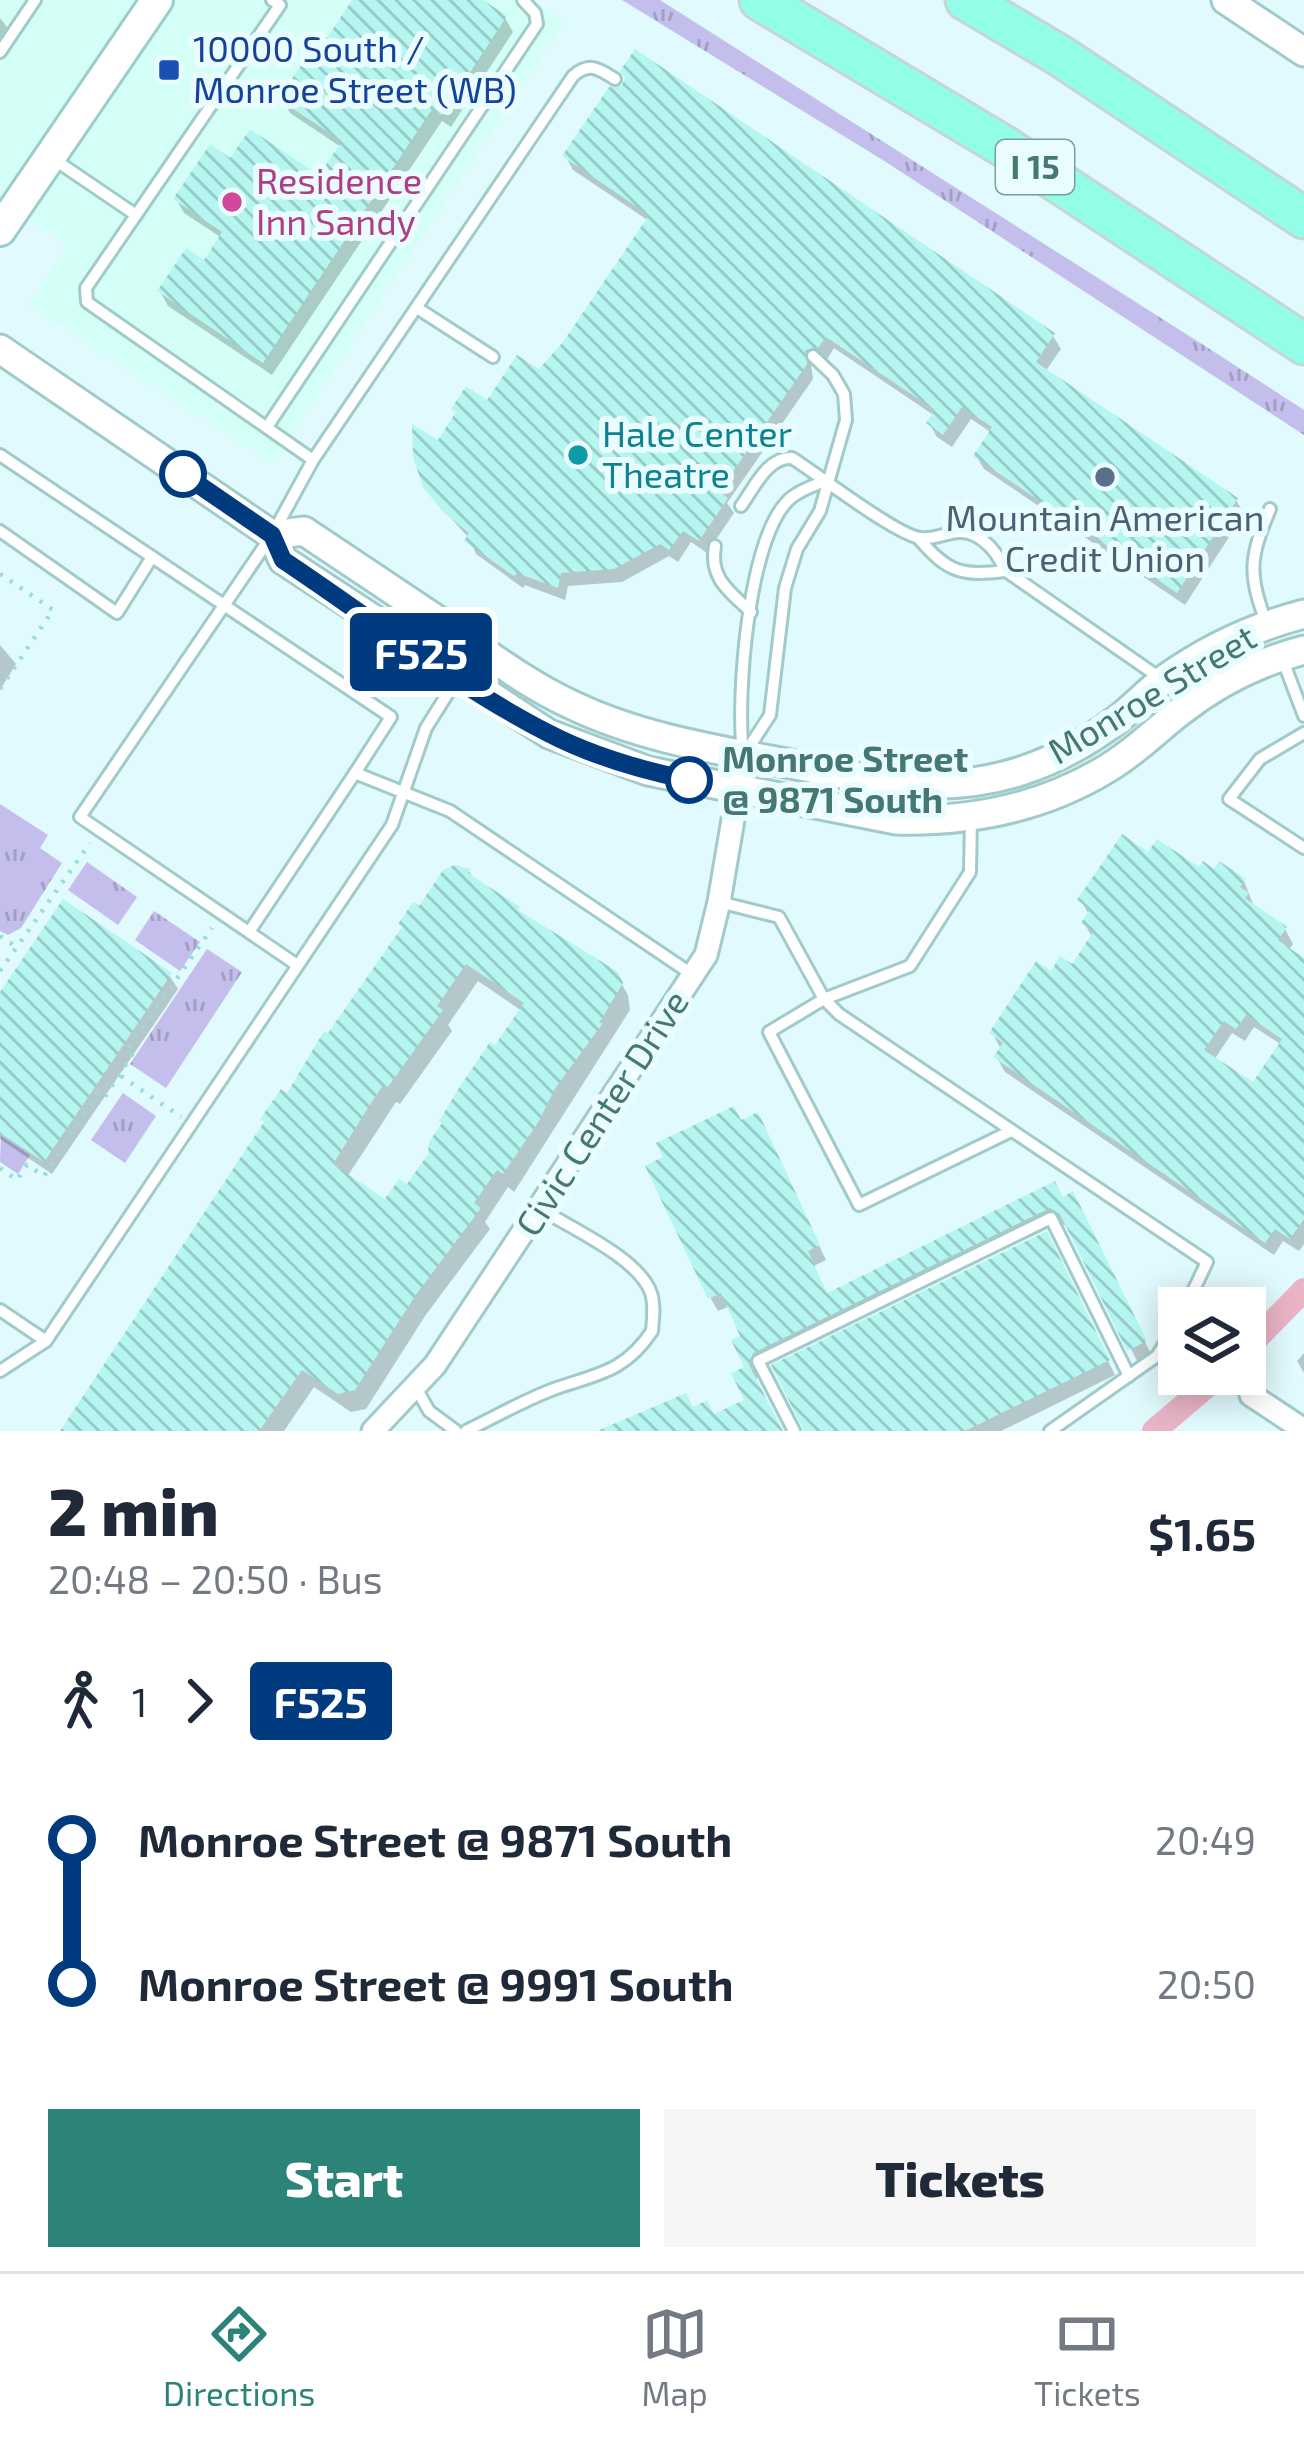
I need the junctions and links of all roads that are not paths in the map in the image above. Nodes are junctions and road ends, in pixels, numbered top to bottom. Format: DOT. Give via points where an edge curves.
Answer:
graph roads {
  1 [pos="35,0"];
  2 [pos="158,0"];
  3 [pos="523,0"];
  4 [pos="760,0"];
  5 [pos="966,0"];
  6 [pos="1226,0"];
  7 [pos="278,2"];
  8 [pos="0,52"];
  9 [pos="1304,52"];
  10 [pos="615,79"];
  11 [pos="50,157"];
  12 [pos="136,215"];
  13 [pos="1304,218"];
  14 [pos="0,230"];
  15 [pos="417,308"];
  16 [pos="1304,344"];
  17 [pos="0,349"];
  18 [pos="812,356"];
  19 [pos="493,357"];
  20 [pos="267,427"];
  21 [pos="0,455"];
  22 [pos="313,460"];
  23 [pos="827,480"];
  24 [pos="741,506"];
  25 [pos="1270,509"];
  26 [pos="0,531"];
  27 [pos="272,535"];
  28 [pos="919,539"];
  29 [pos="715,546"];
  30 [pos="152,557"];
  31 [pos="1006,571"];
  32 [pos="224,604"];
  33 [pos="751,608"];
  34 [pos="782,608"];
  35 [pos="1304,614"];
  36 [pos="1267,624"];
  37 [pos="1293,653"];
  38 [pos="458,677"];
  39 [pos="1163,680"];
  40 [pos="1304,716"];
  41 [pos="1304,733"];
  42 [pos="744,755"];
  43 [pos="355,772"];
  44 [pos="738,791"];
  45 [pos="404,793"];
  46 [pos="971,818"];
  47 [pos="1304,848"];
  48 [pos="719,902"];
  49 [pos="248,932"];
  50 [pos="297,965"];
  51 [pos="693,975"];
  52 [pos="824,999"];
  53 [pos="1011,1131"];
  54 [pos="538,1208"];
  55 [pos="1195,1287"];
  56 [pos="0,1310"];
  57 [pos="46,1341"];
  58 [pos="1158,1354"];
  59 [pos="0,1371"];
  60 [pos="1129,1376"];
  61 [pos="416,1388"];
  62 [pos="1251,1395"];
  63 [pos="1304,1430"];
  64 [pos="373,1431"];
  65 [pos="456,1431"];
  66 [pos="466,1431"];
  67 [pos="794,1431"];
  68 [pos="1050,1431"];
  1 -- 8 [label="lane"];
  2 -- 11 [label="main road"];
  3 -- 20 [label="lane" via="537,24"];
  4 -- 16 [label="highway, I 15" via="1005,147"];
  5 -- 13 [label="highway"];
  6 -- 9 [label="street"];
  7 -- 12 [label="lane"];
  10 -- 15 [label="lane" via="596,67 573,76"];
  11 -- 12 [label="lane"];
  11 -- 14 [label="main road"];
  12 -- 20 [label="lane" via="86,288 87,302"];
  15 -- 19 [label="lane"];
  15 -- 22 [label="lane"];
  17 -- 27 [label="street, Monroe Street"];
  18 -- 23 [label="lane" via="833,375 848,408"];
  20 -- 22 [label="lane"];
  21 -- 30 [label="lane"];
  22 -- 27 [label="lane"];
  23 -- 24 [label="lane" via="781,457"];
  23 -- 28 [label="lane"];
  23 -- 33 [label="lane" via="791,497 776,517"];
  23 -- 34 [label="lane"];
  25 -- 36 [label="lane" via="1252,552 1253,590"];
  26 -- 30 [label="lane" via="117,613"];
  27 -- 32 [label="lane"];
  27 -- 38 [label="street, Monroe Street" via="283,560"];
  27 -- 42 [label="street, Monroe Street" via="304,531 569,704 650,734"];
  28 -- 31 [label="lane" via="961,573"];
  28 -- 31 [label="lane" via="965,531 995,550"];
  29 -- 33 [label="lane" via="720,583"];
  30 -- 32 [label="lane"];
  31 -- 39 [label="lane"];
  32 -- 43 [label="lane" via="391,716"];
  32 -- 49 [label="lane" via="80,817"];
  33 -- 34 [label="lane"];
  33 -- 42 [label="lane" via="738,716"];
  34 -- 42 [label="lane" via="770,715"];
  35 -- 36 [label="street, Monroe Street"];
  36 -- 39 [label="street, Monroe Street"];
  37 -- 40 [label="lane"];
  37 -- 46 [label="street, Monroe Street" via="1208,691 1073,788"];
  38 -- 44 [label="street, Monroe Street" via="599,755"];
  38 -- 45 [label="lane" via="426,728"];
  39 -- 42 [label="street, Monroe Street" via="1070,751 972,783 877,782"];
  41 -- 47 [label="lane" via="1260,759 1229,799"];
  42 -- 44 [label="street, Civic Center Drive"];
  43 -- 45 [label="lane"];
  43 -- 49 [label="lane"];
  44 -- 46 [label="street, Monroe Street" via="896,820"];
  44 -- 48 [label="street, Civic Center Drive"];
  45 -- 50 [label="lane" via="392,825"];
  45 -- 51 [label="lane" via="450,811"];
  46 -- 52 [label="lane" via="970,872 910,966"];
  48 -- 51 [label="street, Civic Center Drive"];
  48 -- 52 [label="lane" via="779,917"];
  49 -- 50 [label="lane"];
  50 -- 57 [label="lane"];
  51 -- 54 [label="street, Civic Center Drive"];
  52 -- 53 [label="lane"];
  52 -- 53 [label="lane" via="769,1032 859,1205"];
  53 -- 55 [label="lane" via="1207,1262"];
  54 -- 61 [label="street, Civic Center Drive"];
  54 -- 66 [label="lane" via="641,1276 651,1293 652,1331 623,1364"];
  56 -- 57 [label="lane"];
  57 -- 59 [label="lane"];
  58 -- 60 [label="lane"];
  60 -- 67 [label="lane" via="1051,1218 758,1361"];
  60 -- 68 [label="lane"];
  61 -- 64 [label="street, Civic Center Drive"];
  61 -- 65 [label="lane" via="429,1412"];
  62 -- 63 [label="street"];
}
